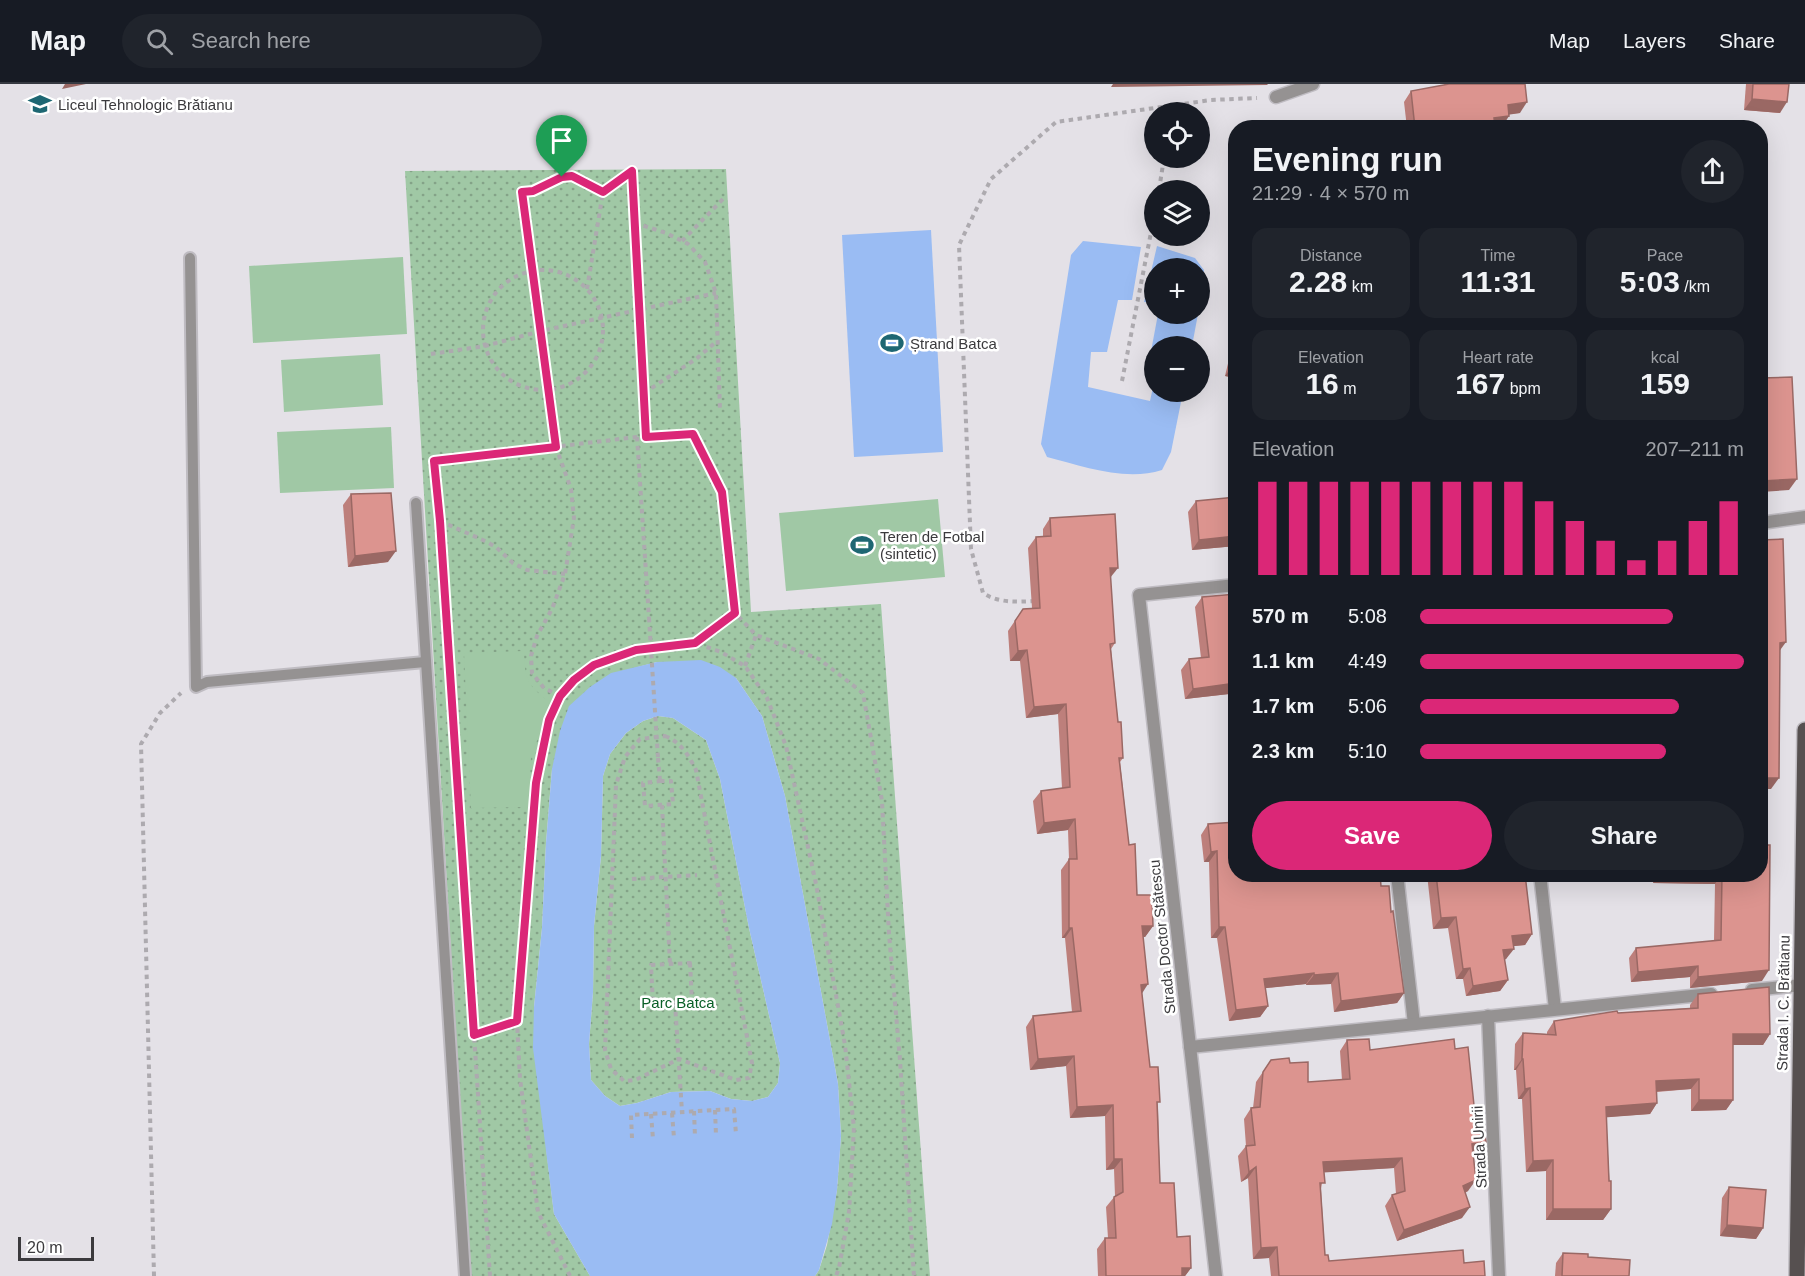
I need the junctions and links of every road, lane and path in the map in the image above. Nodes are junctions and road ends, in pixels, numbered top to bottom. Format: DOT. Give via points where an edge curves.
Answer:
graph roads {
  1 [pos="1312,84"];
  2 [pos="1276,97"];
  3 [pos="1195,102"];
  4 [pos="1144,109"];
  5 [pos="603,192"];
  6 [pos="724,197"];
  7 [pos="635,223"];
  8 [pos="682,241"];
  9 [pos="1148,246"];
  10 [pos="190,258"];
  11 [pos="532,270"];
  12 [pos="587,289"];
  13 [pos="716,292"];
  14 [pos="639,309"];
  15 [pos="602,317"];
  16 [pos="541,331"];
  17 [pos="718,340"];
  18 [pos="485,346"];
  19 [pos="431,354"];
  20 [pos="1122,381"];
  21 [pos="549,390"];
  22 [pos="644,393"];
  23 [pos="720,410"];
  24 [pos="637,437"];
  25 [pos="646,437"];
  26 [pos="556,447"];
  27 [pos="416,503"];
  28 [pos="1805,517"];
  29 [pos="440,521"];
  30 [pos="1768,522"];
  31 [pos="565,574"];
  32 [pos="1228,586"];
  33 [pos="1040,600"];
  34 [pos="735,613"];
  35 [pos="756,635"];
  36 [pos="695,643"];
  37 [pos="426,662"];
  38 [pos="746,666"];
  39 [pos="196,687"];
  40 [pos="560,696"];
  41 [pos="1805,730"];
  42 [pos="660,781"];
  43 [pos="662,805"];
  44 [pos="697,875"];
  45 [pos="665,877"];
  46 [pos="632,879"];
  47 [pos="1398,882"];
  48 [pos="1541,882"];
  49 [pos="1803,936"];
  50 [pos="670,964"];
  51 [pos="1802,985"];
  52 [pos="1743,991"];
  53 [pos="1719,993"];
  54 [pos="675,1003"];
  55 [pos="1554,1009"];
  56 [pos="1488,1016"];
  57 [pos="517,1021"];
  58 [pos="1414,1024"];
  59 [pos="474,1035"];
  60 [pos="1190,1047"];
  61 [pos="679,1059"];
  62 [pos="715,1110"];
  63 [pos="694,1111"];
  64 [pos="682,1112"];
  65 [pos="672,1113"];
  66 [pos="651,1114"];
  67 [pos="736,1134"];
  68 [pos="716,1135"];
  69 [pos="695,1137"];
  70 [pos="632,1138"];
  71 [pos="674,1138"];
  72 [pos="653,1139"];
  73 [pos="839,1268"];
  74 [pos="154,1276"];
  75 [pos="465,1276"];
  76 [pos="490,1276"];
  77 [pos="570,1276"];
  78 [pos="836,1276"];
  79 [pos="842,1276"];
  80 [pos="914,1276"];
  81 [pos="1216,1276"];
  82 [pos="1499,1276"];
  83 [pos="1797,1276"];
  1 -- 2 [label="street"];
  2 -- 3 [label="path"];
  4 -- 33 [label="path" via="1056,122 991,179 959,245 971,549 983,593 993,600"];
  5 -- 7 [label="path" via="632,171"];
  5 -- 11 [label="path" via="572,176 522,192"];
  5 -- 12 [label="path"];
  6 -- 8 [label="path"];
  7 -- 8 [label="path"];
  7 -- 14 [label="path"];
  8 -- 13 [label="path" via="705,262"];
  9 -- 20 [label="path"];
  10 -- 39 [label="lane"];
  11 -- 12 [label="path" via="559,271"];
  11 -- 16 [label="path"];
  11 -- 18 [label="path" via="506,281 496,291 484,317"];
  12 -- 15 [label="path"];
  13 -- 14 [label="path"];
  13 -- 17 [label="path"];
  14 -- 15 [label="path"];
  14 -- 22 [label="path"];
  15 -- 16 [label="path"];
  15 -- 21 [label="path" via="601,346 591,365 576,381"];
  16 -- 18 [label="path"];
  16 -- 21 [label="path"];
  17 -- 22 [label="path"];
  17 -- 23 [label="path"];
  18 -- 19 [label="path"];
  18 -- 21 [label="path" via="490,359 509,380 535,390"];
  21 -- 26 [label="path"];
  22 -- 25 [label="path"];
  24 -- 25 [label="path"];
  24 -- 26 [label="path"];
  24 -- 42 [label="path, bridge"];
  25 -- 34 [label="path" via="693,434 722,492"];
  26 -- 29 [label="path" via="434,461"];
  26 -- 31 [label="path" via="571,489 574,518"];
  27 -- 37 [label="lane"];
  28 -- 30 [label="street"];
  29 -- 31 [label="path" via="496,547 527,570"];
  29 -- 59 [label="path"];
  31 -- 40 [label="path" via="531,656 532,673 544,688"];
  32 -- 60 [label="street, Strada Doctor Stătescu" via="1139,594"];
  34 -- 35 [label="path"];
  34 -- 36 [label="path"];
  35 -- 38 [label="path"];
  35 -- 80 [label="path" via="819,659 863,693 882,801"];
  36 -- 38 [label="path"];
  36 -- 40 [label="path" via="636,650 594,665"];
  37 -- 39 [label="lane" via="207,682"];
  37 -- 75 [label="lane"];
  38 -- 73 [label="path" via="767,698 786,746 845,1045 854,1128 849,1212"];
  39 -- 74 [label="path" via="182,692 160,713 141,744"];
  40 -- 57 [label="path" via="549,720 536,783"];
  41 -- 49 [label="main road, Strada I. C. Brătianu"];
  42 -- 43 [label="path" via="671,781 673,804"];
  42 -- 43 [label="path" via="643,783 645,806"];
  43 -- 45 [label="path"];
  44 -- 45 [label="path"];
  45 -- 46 [label="path"];
  45 -- 50 [label="path"];
  47 -- 58 [label="street"];
  48 -- 55 [label="street"];
  49 -- 51 [label="main road, Strada I. C. Brătianu"];
  50 -- 54 [label="path" via="690,963 692,1002"];
  50 -- 54 [label="path" via="651,965 653,1004"];
  51 -- 52 [label="street"];
  51 -- 83 [label="main road, Strada I. C. Brătianu"];
  53 -- 55 [label="street"];
  54 -- 61 [label="path"];
  55 -- 56 [label="street"];
  56 -- 58 [label="street"];
  56 -- 82 [label="street, Strada Unirii"];
  57 -- 59 [label="path"];
  57 -- 77 [label="path" via="520,1080 538,1212"];
  58 -- 60 [label="street"];
  59 -- 76 [label="path"];
  60 -- 81 [label="street, Strada Doctor Stătescu"];
  61 -- 61 [label="path" via="736,1080 748,1078 752,1063 696,770 678,743 665,736 640,740 625,757 616,785 605,1050 611,1069 624,1081 635,1080"];
  61 -- 64 [label="path"];
  62 -- 63 [label="path"];
  62 -- 67 [label="path" via="734,1108"];
  62 -- 68 [label="path"];
  63 -- 64 [label="path"];
  63 -- 69 [label="path"];
  64 -- 65 [label="path"];
  65 -- 66 [label="path"];
  65 -- 71 [label="path"];
  66 -- 70 [label="path" via="631,1115"];
  66 -- 72 [label="path"];
  73 -- 78 [label="path"];
  73 -- 79 [label="path"];
}
